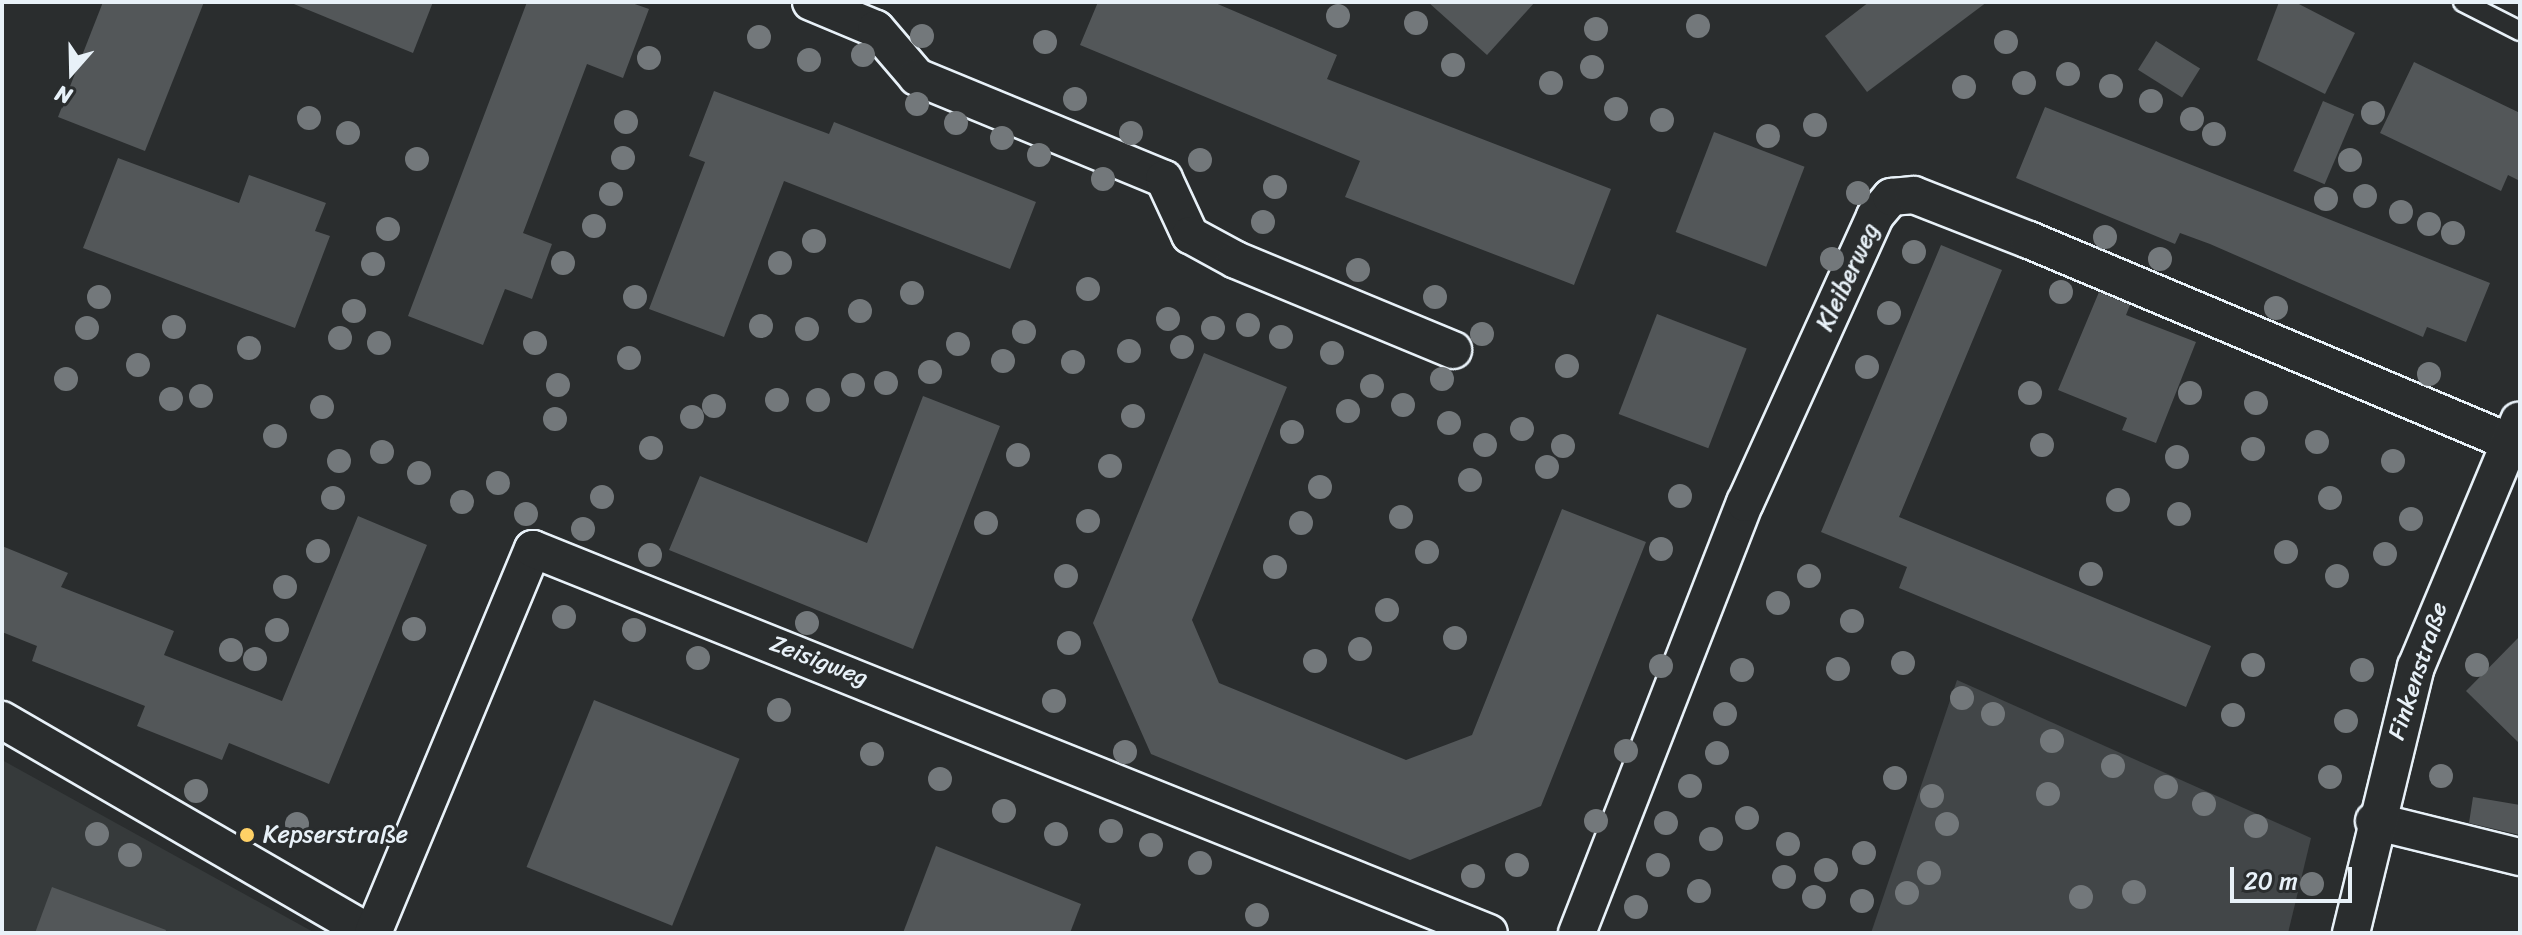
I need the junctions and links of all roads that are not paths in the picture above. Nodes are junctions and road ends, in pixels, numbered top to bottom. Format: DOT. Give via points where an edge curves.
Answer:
graph roads {
  1 [pos="811,2"];
  2 [pos="2463,2"];
  3 [pos="2520,31"];
  4 [pos="1453,350"];
  5 [pos="2514,430"];
  6 [pos="2,720"];
  7 [pos="2374,821"];
  8 [pos="2520,857"];
  9 [pos="371,933"];
  10 [pos="1489,933"];
  11 [pos="1577,933"];
  12 [pos="2351,933"];
  1 -- 4 [label="street" via="876,29 917,77 1164,179 1190,235 1236,260"];
  2 -- 3 [label="lane"];
  5 -- 7 [label="street, Finkenstraße" via="2416,667"];
  5 -- 11 [label="street, Kleiberweg" via="1914,195 1891,197 1875,216 1745,503"];
  6 -- 9 [label="street"];
  7 -- 8 [label="street"];
  7 -- 12 [label="street, Finkenstraße"];
  9 -- 10 [label="street, Zeisigweg" via="533,549"];
}
